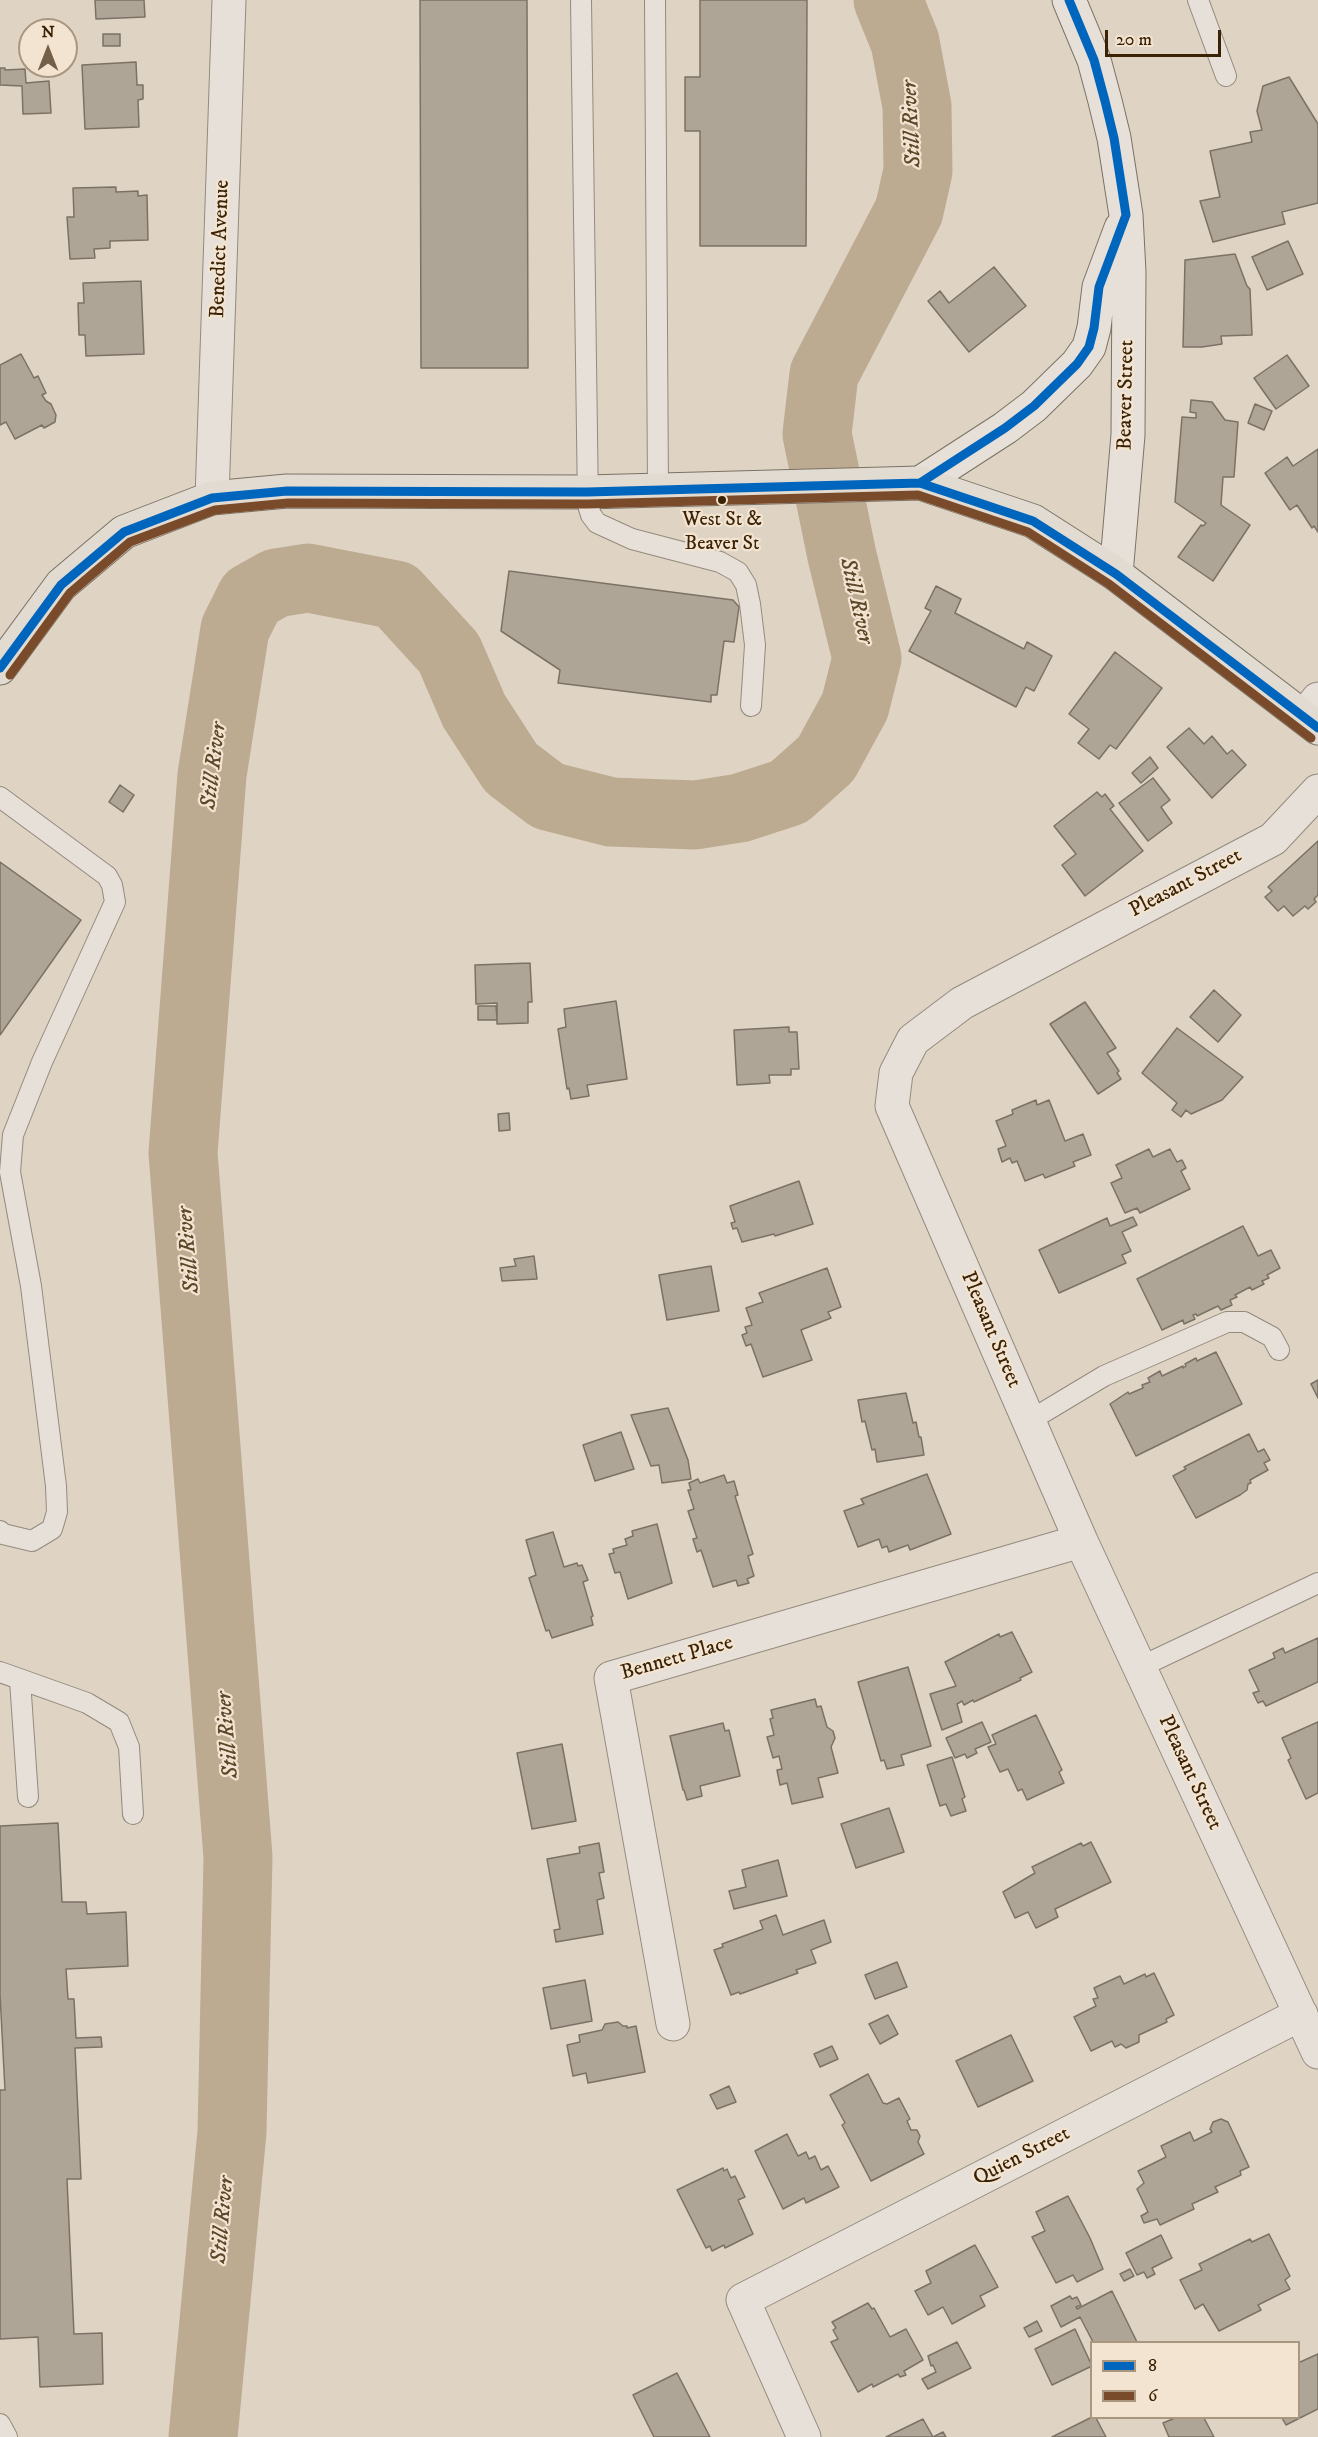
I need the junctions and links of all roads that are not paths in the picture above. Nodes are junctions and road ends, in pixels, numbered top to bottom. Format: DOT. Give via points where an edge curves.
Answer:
graph roads {
  1 [pos="229,0"];
  2 [pos="581,0"];
  3 [pos="655,0"];
  4 [pos="1069,0"];
  5 [pos="1198,0"];
  6 [pos="1226,76"];
  7 [pos="1126,215"];
  8 [pos="906,483"];
  9 [pos="658,491"];
  10 [pos="587,492"];
  11 [pos="213,498"];
  12 [pos="1116,574"];
  13 [pos="0,668"];
  14 [pos="752,706"];
  15 [pos="1314,715"];
  16 [pos="1318,791"];
  17 [pos="0,797"];
  18 [pos="5,1173"];
  19 [pos="1279,1350"];
  20 [pos="1029,1421"];
  21 [pos="0,1531"];
  22 [pos="1081,1541"];
  23 [pos="1318,1583"];
  24 [pos="1140,1667"];
  25 [pos="0,1672"];
  26 [pos="20,1680"];
  27 [pos="28,1797"];
  28 [pos="133,1814"];
  29 [pos="1300,2014"];
  30 [pos="673,2024"];
  31 [pos="1318,2052"];
  32 [pos="0,2424"];
  33 [pos="7,2437"];
  34 [pos="804,2437"];
  1 -- 11 [label="street, Benedict Avenue"];
  2 -- 10 [label="lane"];
  3 -- 9 [label="lane"];
  4 -- 7 [label="street, Beaver Street" via="1094,60 1105,101"];
  5 -- 6 [label="lane"];
  7 -- 8 [label="street, Beaver Street" via="1099,287 1089,347 1077,364 1005,428"];
  7 -- 12 [label="street, Beaver Street" via="1128,435"];
  8 -- 9 [label="main road"];
  8 -- 12 [label="main road" via="1033,521"];
  9 -- 10 [label="main road"];
  10 -- 11 [label="main road" via="287,491"];
  10 -- 14 [label="lane" via="591,515 597,523 632,539 720,562 738,572 746,585 755,645"];
  11 -- 13 [label="main road" via="124,532 61,585"];
  12 -- 15 [label="main road"];
  16 -- 20 [label="street, Pleasant Street" via="1273,838 962,1003 913,1040 896,1073 892,1106"];
  17 -- 18 [label="lane" via="106,876 115,902 42,1062 13,1135"];
  18 -- 21 [label="lane" via="31,1286 57,1512 52,1529 32,1542"];
  19 -- 20 [label="lane" via="1272,1337 1244,1322 1227,1322 1104,1376"];
  20 -- 22 [label="street, Pleasant Street"];
  22 -- 24 [label="street, Pleasant Street"];
  22 -- 30 [label="street, Bennett Place" via="611,1678"];
  23 -- 24 [label="lane"];
  24 -- 29 [label="street, Pleasant Street"];
  25 -- 26 [label="lane"];
  26 -- 27 [label="lane"];
  26 -- 28 [label="lane" via="87,1703 118,1722 129,1748"];
  29 -- 31 [label="street, Pleasant Street"];
  29 -- 34 [label="street, Quien Street" via="743,2300"];
  32 -- 33 [label="lane"];
}
